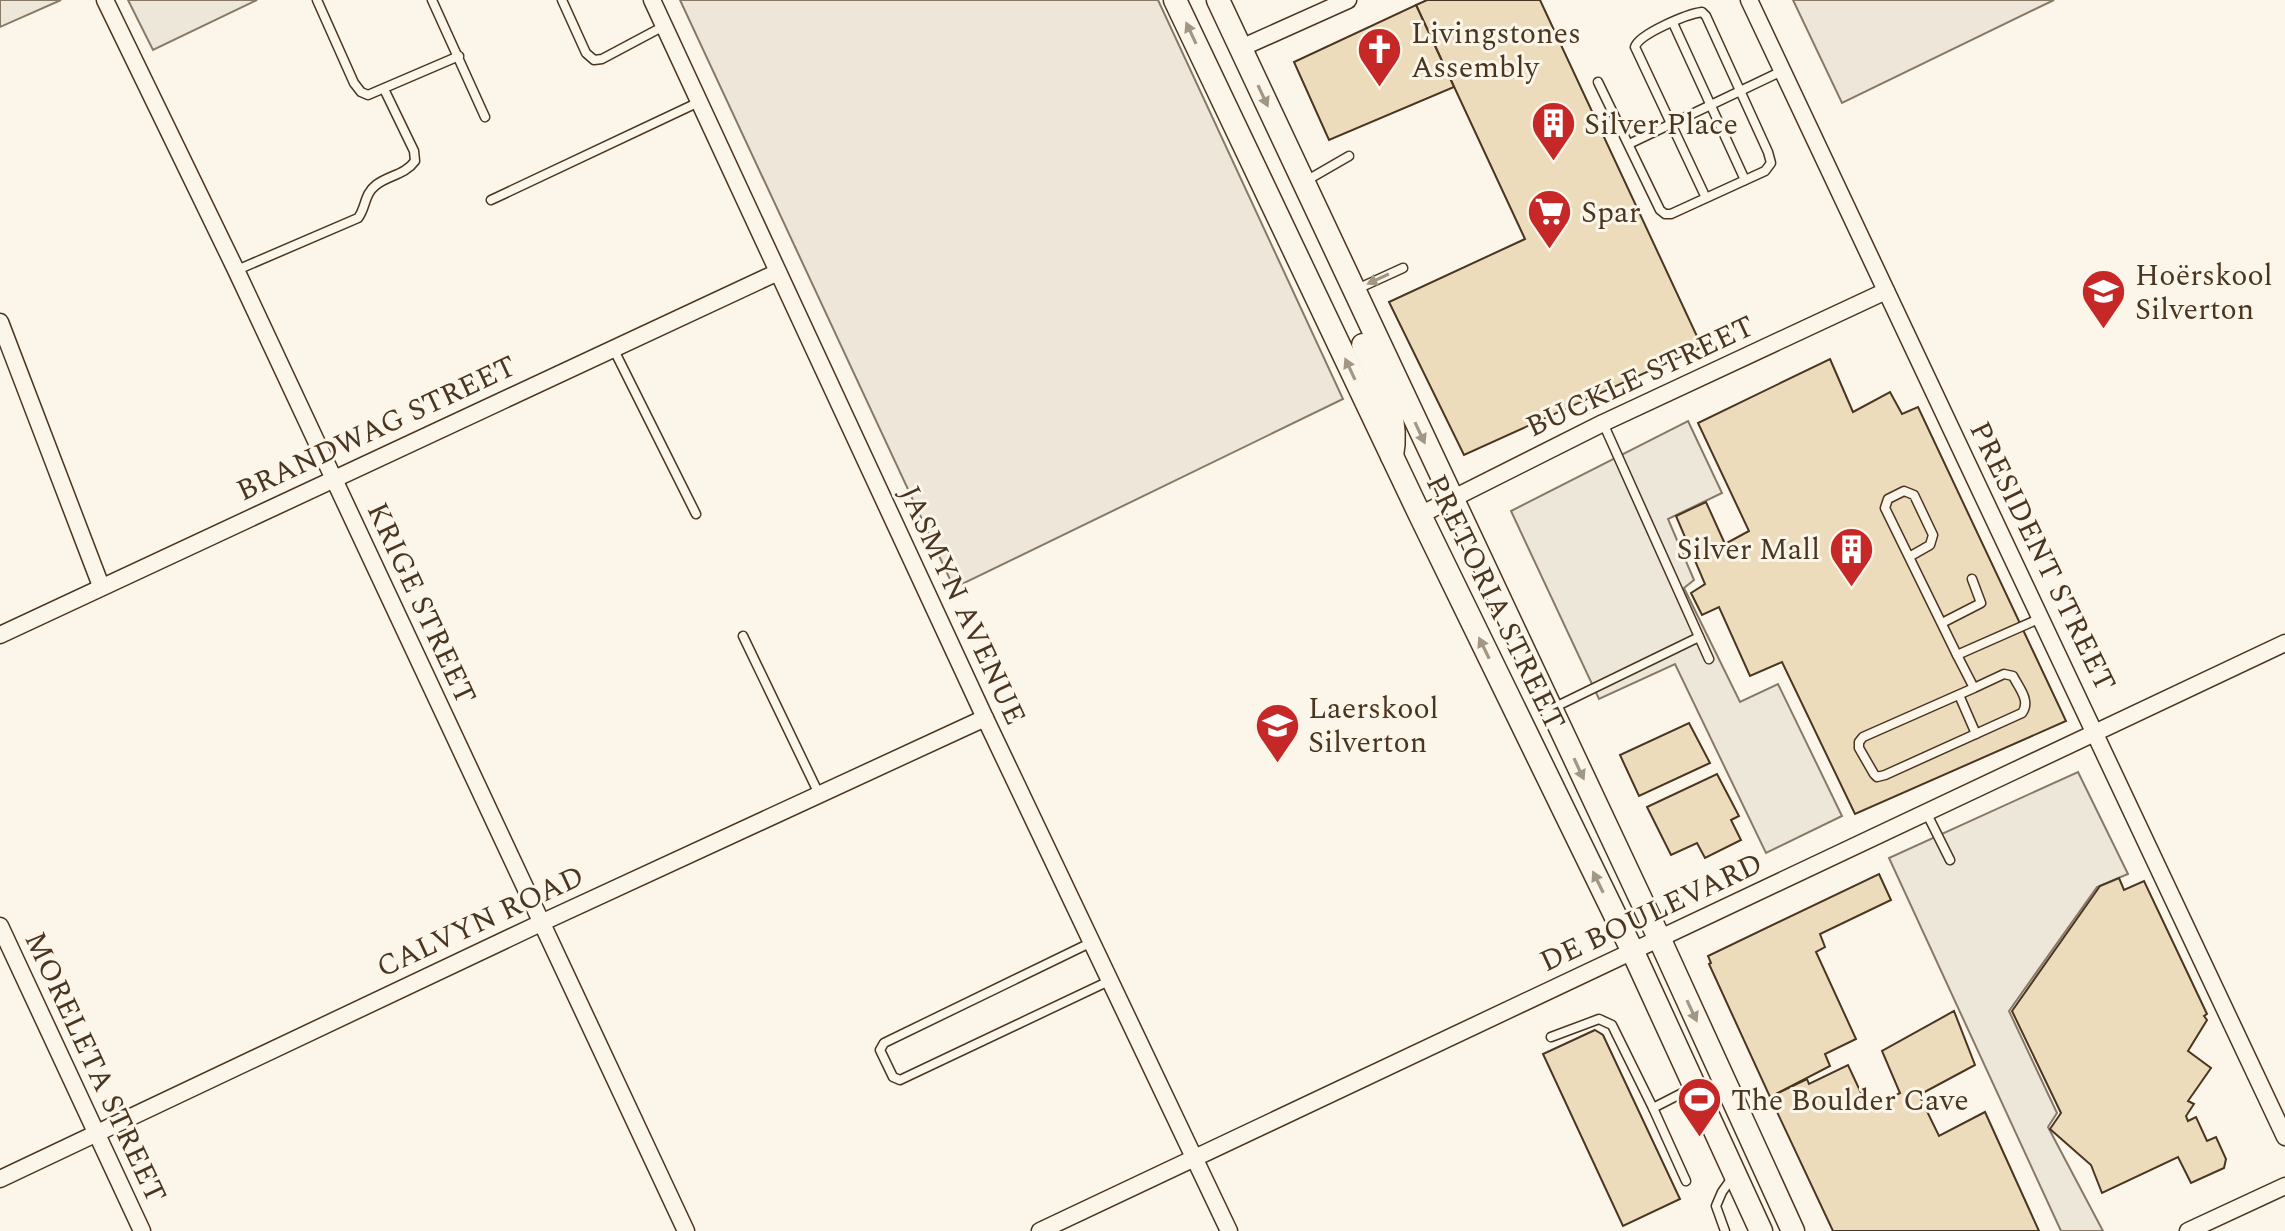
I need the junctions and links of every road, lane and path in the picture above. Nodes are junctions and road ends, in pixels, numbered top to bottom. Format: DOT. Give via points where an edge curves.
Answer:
graph roads {
  1 [pos="105,0"];
  2 [pos="317,0"];
  3 [pos="432,0"];
  4 [pos="562,0"];
  5 [pos="652,0"];
  6 [pos="1175,0"];
  7 [pos="1218,0"];
  8 [pos="1348,0"];
  9 [pos="1749,0"];
  10 [pos="1317,7"];
  11 [pos="1673,23"];
  12 [pos="664,26"];
  13 [pos="1241,48"];
  14 [pos="459,56"];
  15 [pos="1782,70"];
  16 [pos="1598,82"];
  17 [pos="384,89"];
  18 [pos="1741,90"];
  19 [pos="699,102"];
  20 [pos="1711,105"];
  21 [pos="485,117"];
  22 [pos="1671,124"];
  23 [pos="1629,144"];
  24 [pos="1349,156"];
  25 [pos="1745,180"];
  26 [pos="1303,183"];
  27 [pos="1706,198"];
  28 [pos="491,200"];
  29 [pos="1403,268"];
  30 [pos="236,270"];
  31 [pos="776,273"];
  32 [pos="1353,291"];
  33 [pos="1886,291"];
  34 [pos="0,322"];
  35 [pos="613,348"];
  36 [pos="1603,423"];
  37 [pos="1392,457"];
  38 [pos="332,479"];
  39 [pos="1451,498"];
  40 [pos="696,514"];
  41 [pos="1420,515"];
  42 [pos="1909,557"];
  43 [pos="1972,579"];
  44 [pos="101,586"];
  45 [pos="2042,618"];
  46 [pos="1942,623"];
  47 [pos="0,635"];
  48 [pos="743,636"];
  49 [pos="1699,637"];
  50 [pos="2285,643"];
  51 [pos="1957,655"];
  52 [pos="1709,659"];
  53 [pos="1974,688"];
  54 [pos="1959,695"];
  55 [pos="1550,709"];
  56 [pos="985,718"];
  57 [pos="2096,732"];
  58 [pos="1976,734"];
  59 [pos="820,794"];
  60 [pos="1926,812"];
  61 [pos="1950,860"];
  62 [pos="543,922"];
  63 [pos="0,926"];
  64 [pos="1660,940"];
  65 [pos="1092,942"];
  66 [pos="1633,952"];
  67 [pos="1110,981"];
  68 [pos="1551,1037"];
  69 [pos="1693,1088"];
  70 [pos="1653,1108"];
  71 [pos="95,1134"];
  72 [pos="2285,1137"];
  73 [pos="1195,1159"];
  74 [pos="1735,1174"];
  75 [pos="0,1179"];
  76 [pos="1686,1181"];
  77 [pos="2285,1186"];
  78 [pos="142,1231"];
  79 [pos="686,1231"];
  80 [pos="1040,1231"];
  81 [pos="1229,1231"];
  82 [pos="1725,1231"];
  83 [pos="1761,1231"];
  84 [pos="1793,1231"];
  85 [pos="2188,1231"];
  1 -- 30 [label="street, KRIGE STREET"];
  2 -- 17 [label="lane" via="354,83 368,95"];
  3 -- 14 [label="lane"];
  4 -- 12 [label="lane" via="594,60"];
  5 -- 12 [label="street, JASMYN AVENUE"];
  37 -- 6 [label="main road, PRETORIA STREET, one-way"];
  7 -- 13 [label="main road, PRETORIA STREET"];
  8 -- 10 [label="street"];
  9 -- 15 [label="street, PRESIDENT STREET"];
  10 -- 13 [label="street"];
  11 -- 18 [label="lane" via="1702,12"];
  11 -- 20 [label="lane"];
  11 -- 22 [label="lane" via="1639,39 1635,47"];
  12 -- 19 [label="street, JASMYN AVENUE"];
  13 -- 26 [label="main road, PRETORIA STREET, one-way"];
  14 -- 17 [label="lane"];
  14 -- 21 [label="lane"];
  15 -- 18 [label="lane"];
  15 -- 33 [label="street, PRESIDENT STREET"];
  16 -- 23 [label="lane"];
  17 -- 30 [label="lane" via="414,151 410,169 377,184 358,218"];
  18 -- 20 [label="lane"];
  18 -- 25 [label="lane" via="1771,163"];
  19 -- 28 [label="lane"];
  19 -- 31 [label="street, JASMYN AVENUE"];
  20 -- 22 [label="lane"];
  20 -- 25 [label="lane"];
  22 -- 23 [label="lane"];
  22 -- 27 [label="lane"];
  23 -- 27 [label="lane" via="1665,214"];
  24 -- 26 [label="lane"];
  25 -- 27 [label="lane"];
  26 -- 32 [label="main road, PRETORIA STREET"];
  26 -- 37 [label="main road" via="1298,191 1300,210 1395,420"];
  29 -- 32 [label="lane, one-way"];
  30 -- 38 [label="street, KRIGE STREET"];
  31 -- 35 [label="street, BRANDWAG STREET"];
  31 -- 56 [label="street, JASMYN AVENUE"];
  32 -- 39 [label="main road, PRETORIA STREET, one-way"];
  33 -- 36 [label="street, BUCKLE STREET"];
  33 -- 45 [label="street, PRESIDENT STREET"];
  34 -- 44 [label="street"];
  35 -- 38 [label="street, BRANDWAG STREET"];
  35 -- 40 [label="lane"];
  36 -- 39 [label="street, BUCKLE STREET"];
  36 -- 49 [label="lane"];
  37 -- 41 [label="main road, PRETORIA STREET"];
  38 -- 44 [label="street, BRANDWAG STREET"];
  38 -- 62 [label="street, KRIGE STREET"];
  39 -- 41 [label="street, BUCKLE STREET"];
  39 -- 55 [label="main road, PRETORIA STREET"];
  66 -- 41 [label="main road, PRETORIA STREET, one-way"];
  42 -- 42 [label="lane" via="1885,508 1888,499 1904,491 1914,495 1933,535 1930,545"];
  42 -- 46 [label="lane"];
  43 -- 46 [label="lane" via="1981,603"];
  44 -- 47 [label="street, BRANDWAG STREET"];
  45 -- 51 [label="lane"];
  45 -- 57 [label="street, PRESIDENT STREET"];
  46 -- 51 [label="lane"];
  48 -- 59 [label="lane"];
  49 -- 52 [label="lane"];
  49 -- 55 [label="lane"];
  50 -- 57 [label="street, DE BOULEVARD"];
  51 -- 53 [label="lane"];
  53 -- 54 [label="lane"];
  53 -- 58 [label="lane" via="2009,673 2027,703 2022,713"];
  54 -- 58 [label="lane"];
  54 -- 58 [label="lane" via="1863,737 1859,748 1877,777"];
  55 -- 64 [label="main road, PRETORIA STREET, one-way"];
  56 -- 59 [label="street, CALVYN ROAD"];
  56 -- 65 [label="street, JASMYN AVENUE"];
  57 -- 60 [label="street, DE BOULEVARD"];
  57 -- 72 [label="street, PRESIDENT STREET"];
  59 -- 62 [label="street, CALVYN ROAD"];
  60 -- 61 [label="lane"];
  60 -- 64 [label="street, DE BOULEVARD"];
  62 -- 71 [label="street, CALVYN ROAD"];
  62 -- 79 [label="street, KRIGE STREET"];
  63 -- 71 [label="street, MORELETA STREET"];
  64 -- 66 [label="street, DE BOULEVARD"];
  64 -- 84 [label="main road, PRETORIA STREET, one-way"];
  65 -- 67 [label="street, JASMYN AVENUE"];
  65 -- 67 [label="lane" via="881,1045 893,1077 900,1080"];
  66 -- 69 [label="main road, PRETORIA STREET"];
  66 -- 73 [label="street, DE BOULEVARD"];
  67 -- 73 [label="street, JASMYN AVENUE"];
  68 -- 70 [label="lane" via="1599,1019 1612,1025"];
  69 -- 70 [label="lane"];
  69 -- 74 [label="main road, PRETORIA STREET"];
  70 -- 76 [label="lane"];
  71 -- 75 [label="street, CALVYN ROAD"];
  71 -- 78 [label="street, MORELETA STREET"];
  73 -- 80 [label="street, DE BOULEVARD"];
  73 -- 81 [label="street, JASMYN AVENUE"];
  74 -- 82 [label="lane" via="1716,1206"];
  74 -- 83 [label="main road, PRETORIA STREET"];
  77 -- 85 [label="street"];
}
